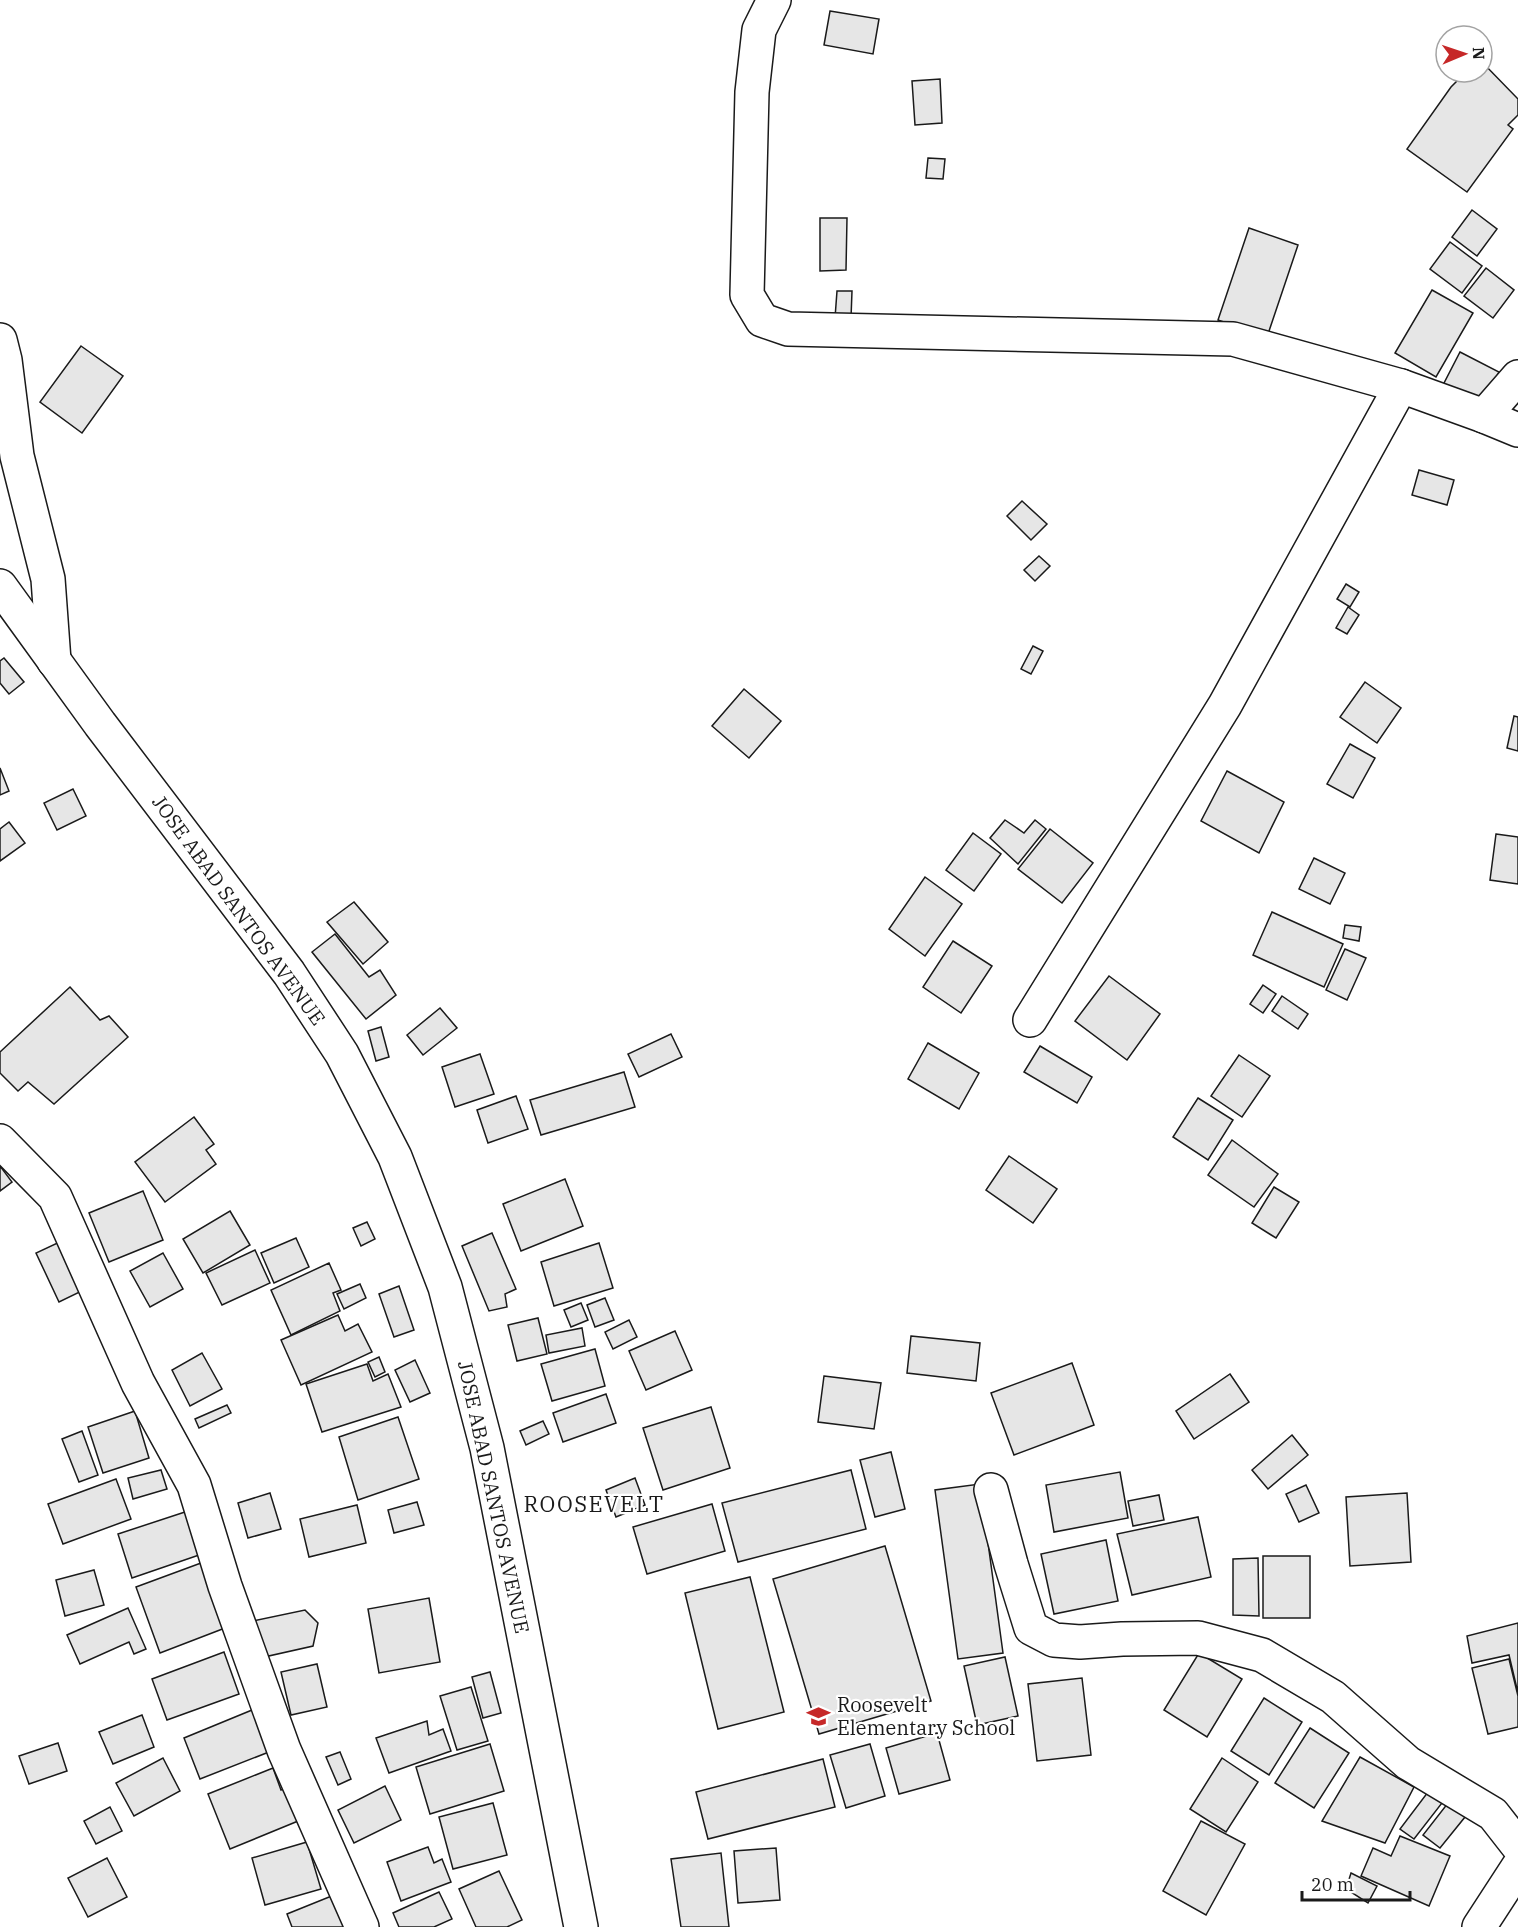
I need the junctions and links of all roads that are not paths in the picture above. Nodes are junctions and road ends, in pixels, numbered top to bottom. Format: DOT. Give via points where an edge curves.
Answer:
graph roads {
  1 [pos="774,0"];
  2 [pos="0,340"];
  3 [pos="1518,377"];
  4 [pos="1401,386"];
  5 [pos="1484,416"];
  6 [pos="1518,430"];
  7 [pos="0,586"];
  8 [pos="54,661"];
  9 [pos="1030,1020"];
  10 [pos="0,1141"];
  11 [pos="991,1490"];
  12 [pos="1518,1846"];
  13 [pos="1518,1867"];
  14 [pos="362,1927"];
  15 [pos="581,1927"];
  16 [pos="1479,1927"];
  1 -- 4 [label="main road" via="759,30 752,92 747,295 762,320 788,329 1233,339"];
  2 -- 8 [label="main road" via="17,456 48,579"];
  3 -- 5 [label="main road"];
  4 -- 5 [label="main road"];
  4 -- 9 [label="main road" via="1225,705"];
  5 -- 6 [label="main road"];
  7 -- 8 [label="main road, JOSE ABAD SANTOS AVENUE"];
  8 -- 15 [label="main road, JOSE ABAD SANTOS AVENUE" via="290,973 342,1054 395,1157 445,1287 487,1448"];
  10 -- 14 [label="main road" via="55,1197 138,1383 194,1485 225,1586 284,1750"];
  11 -- 12 [label="main road" via="1031,1628 1054,1640 1080,1642 1198,1638 1262,1655 1334,1697 1408,1763 1493,1814"];
  13 -- 16 [label="main road"];
}
